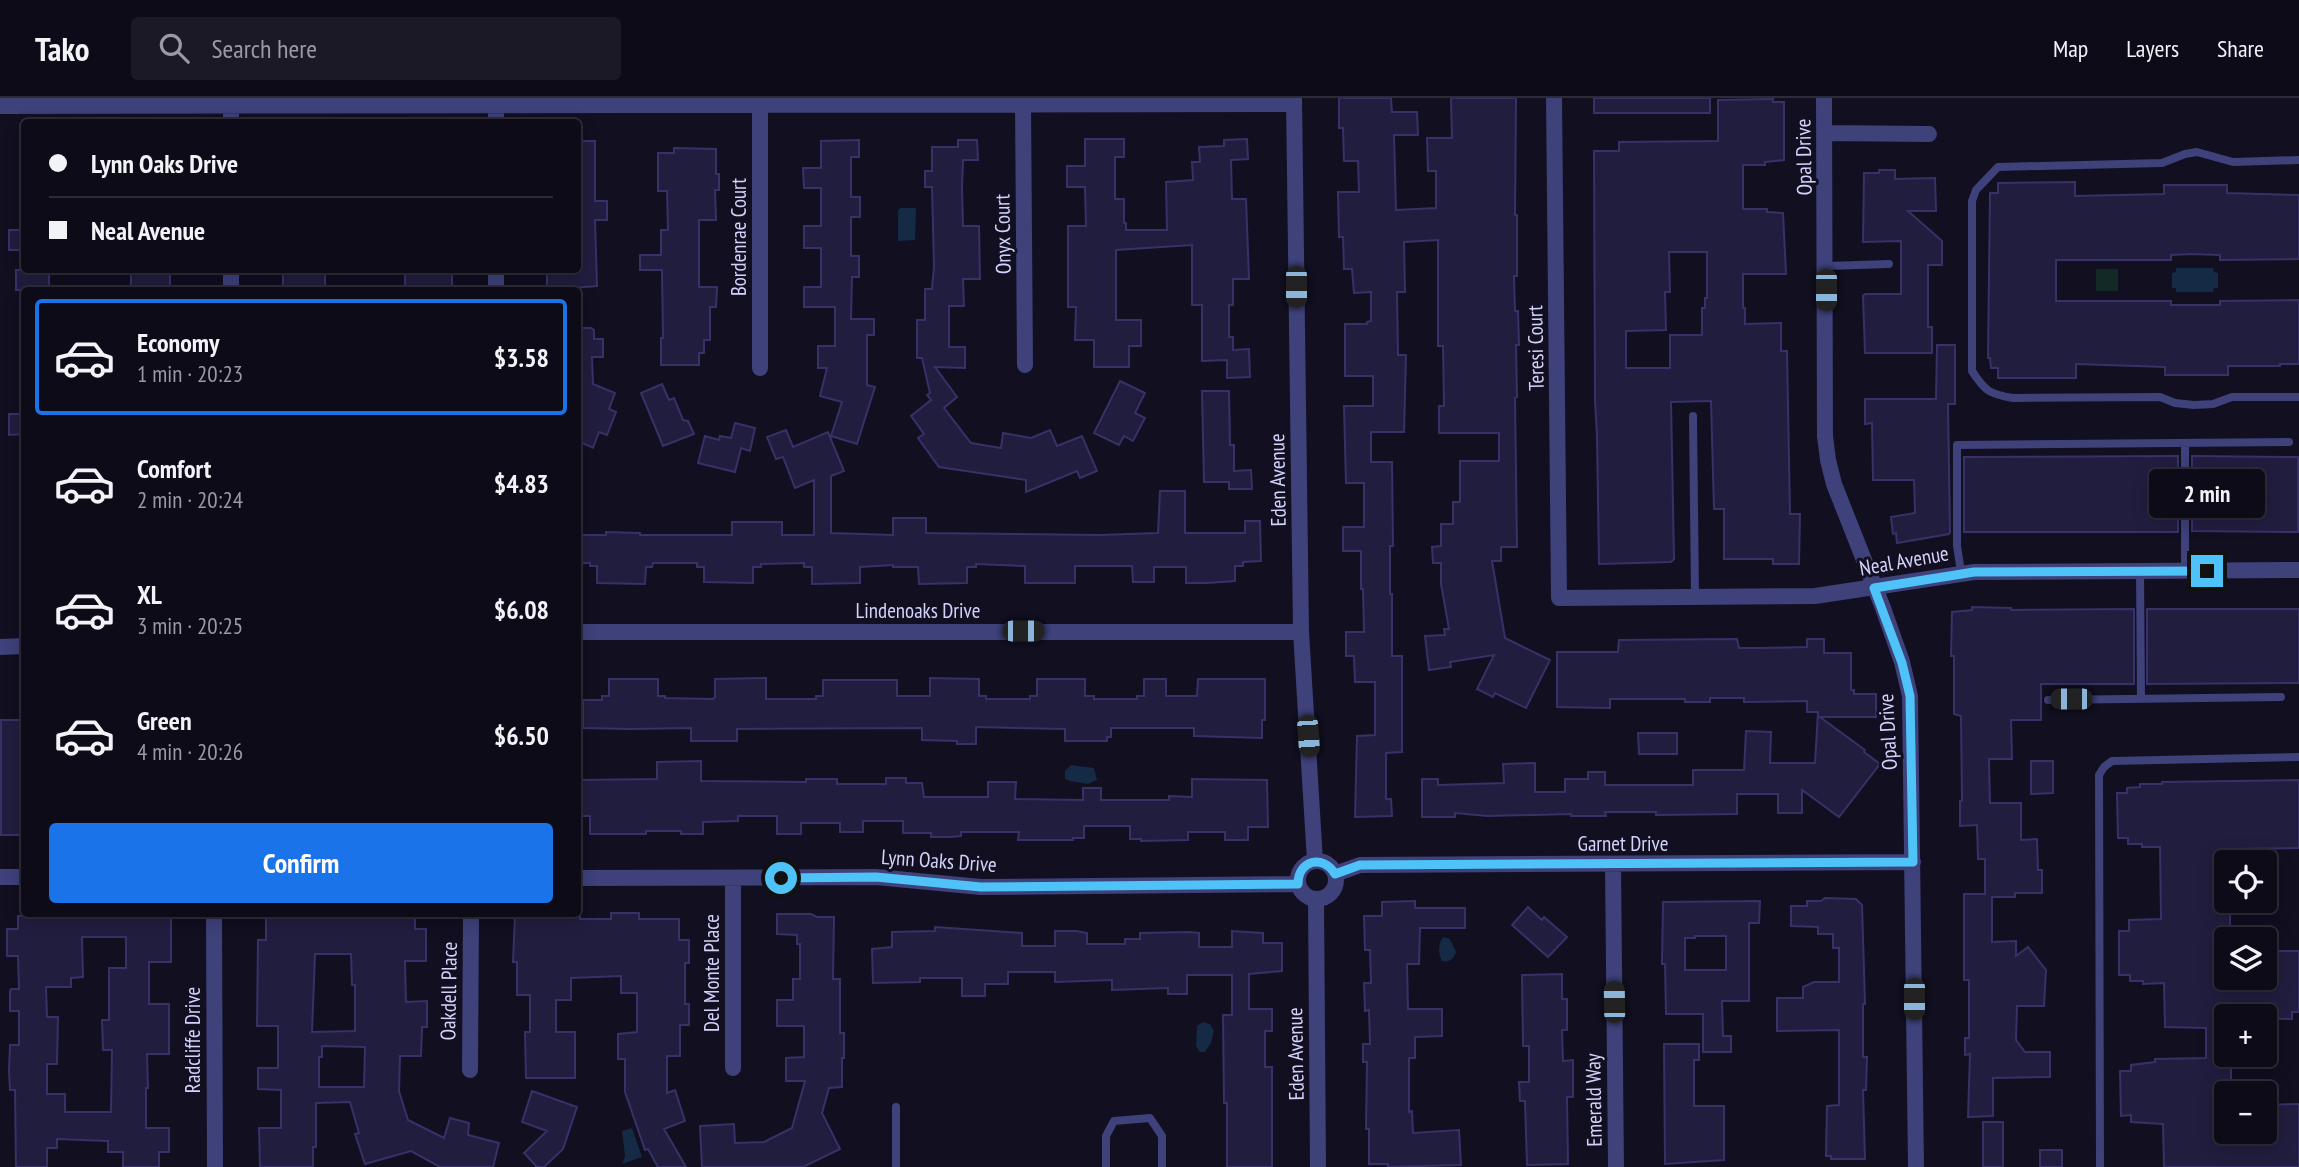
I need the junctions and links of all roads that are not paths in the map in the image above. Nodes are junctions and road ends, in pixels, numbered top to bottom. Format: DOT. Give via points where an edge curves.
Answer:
graph roads {
  1 [pos="1554,98"];
  2 [pos="1824,98"];
  3 [pos="1294,101"];
  4 [pos="1023,103"];
  5 [pos="231,104"];
  6 [pos="496,105"];
  7 [pos="760,105"];
  8 [pos="0,106"];
  9 [pos="231,119"];
  10 [pos="496,119"];
  11 [pos="1825,132"];
  12 [pos="1928,134"];
  13 [pos="2299,160"];
  14 [pos="1889,264"];
  15 [pos="1826,266"];
  16 [pos="1025,365"];
  17 [pos="760,368"];
  18 [pos="2299,397"];
  19 [pos="1693,416"];
  20 [pos="2289,442"];
  21 [pos="2185,443"];
  22 [pos="2299,570"];
  23 [pos="2140,571"];
  24 [pos="2185,571"];
  25 [pos="1961,572"];
  26 [pos="1874,588"];
  27 [pos="1695,597"];
  28 [pos="1559,598"];
  29 [pos="581,632"];
  30 [pos="1301,632"];
  31 [pos="21,646"];
  32 [pos="0,647"];
  33 [pos="2281,697"];
  34 [pos="2048,699"];
  35 [pos="2141,699"];
  36 [pos="2299,757"];
  37 [pos="1315,861"];
  38 [pos="1913,862"];
  39 [pos="1613,865"];
  40 [pos="1335,874"];
  41 [pos="0,877"];
  42 [pos="21,877"];
  43 [pos="581,878"];
  44 [pos="733,879"];
  45 [pos="1298,884"];
  46 [pos="1316,899"];
  47 [pos="214,917"];
  48 [pos="471,917"];
  49 [pos="733,1068"];
  50 [pos="470,1070"];
  51 [pos="896,1107"];
  52 [pos="215,1167"];
  53 [pos="896,1167"];
  54 [pos="1106,1167"];
  55 [pos="1162,1167"];
  56 [pos="1318,1167"];
  57 [pos="1616,1167"];
  58 [pos="1916,1167"];
  59 [pos="2100,1167"];
  1 -- 28 [label="street, Teresi Court"];
  2 -- 11 [label="street, Opal Drive"];
  3 -- 4 [label="street"];
  3 -- 30 [label="street, Eden Avenue"];
  4 -- 7 [label="street"];
  4 -- 16 [label="street, Onyx Court"];
  5 -- 6 [label="street"];
  5 -- 8 [label="street"];
  5 -- 9 [label="street"];
  6 -- 7 [label="street"];
  6 -- 10 [label="street"];
  7 -- 17 [label="street, Bordenrae Court"];
  11 -- 12 [label="street"];
  11 -- 15 [label="street, Opal Drive"];
  13 -- 18 [label="lane" via="2233,162 2197,152 2162,163 1998,167 1976,190 1972,201 1972,370 1983,388 2013,398 2160,397 2194,405 2232,397"];
  14 -- 15 [label="lane"];
  15 -- 26 [label="street, Opal Drive" via="1828,460"];
  19 -- 27 [label="lane"];
  20 -- 21 [label="lane"];
  21 -- 24 [label="lane"];
  21 -- 25 [label="lane" via="1957,445"];
  22 -- 24 [label="street, Neal Avenue"];
  23 -- 24 [label="street, Neal Avenue"];
  23 -- 25 [label="street, Neal Avenue"];
  23 -- 35 [label="lane"];
  25 -- 26 [label="street, Neal Avenue"];
  26 -- 27 [label="street, Neal Avenue" via="1815,596"];
  26 -- 38 [label="street, Opal Drive" via="1910,696"];
  27 -- 28 [label="street, Neal Avenue"];
  29 -- 30 [label="street, Lindenoaks Drive"];
  30 -- 37 [label="street, Eden Avenue"];
  31 -- 32 [label="street"];
  33 -- 35 [label="lane"];
  34 -- 35 [label="lane"];
  36 -- 59 [label="lane" via="2112,761 2099,775"];
  37 -- 40 [label="street" via="1327,864"];
  37 -- 45 [label="street" via="1300,871"];
  38 -- 39 [label="street, Garnet Drive"];
  38 -- 58 [label="street, Opal Drive"];
  39 -- 40 [label="street, Garnet Drive" via="1360,865"];
  39 -- 57 [label="street, Emerald Way"];
  40 -- 46 [label="street" via="1332,892"];
  41 -- 42 [label="street"];
  43 -- 44 [label="street, Lynn Oaks Drive"];
  44 -- 45 [label="street, Lynn Oaks Drive" via="876,877 981,887"];
  44 -- 49 [label="street, Del Monte Place"];
  45 -- 46 [label="street" via="1304,895"];
  46 -- 56 [label="street, Eden Avenue"];
  47 -- 52 [label="street, Radcliffe Drive"];
  48 -- 50 [label="street, Oakdell Place"];
  51 -- 53 [label="lane"];
  54 -- 55 [label="lane" via="1106,1136 1114,1121 1150,1118 1162,1136"];
}
